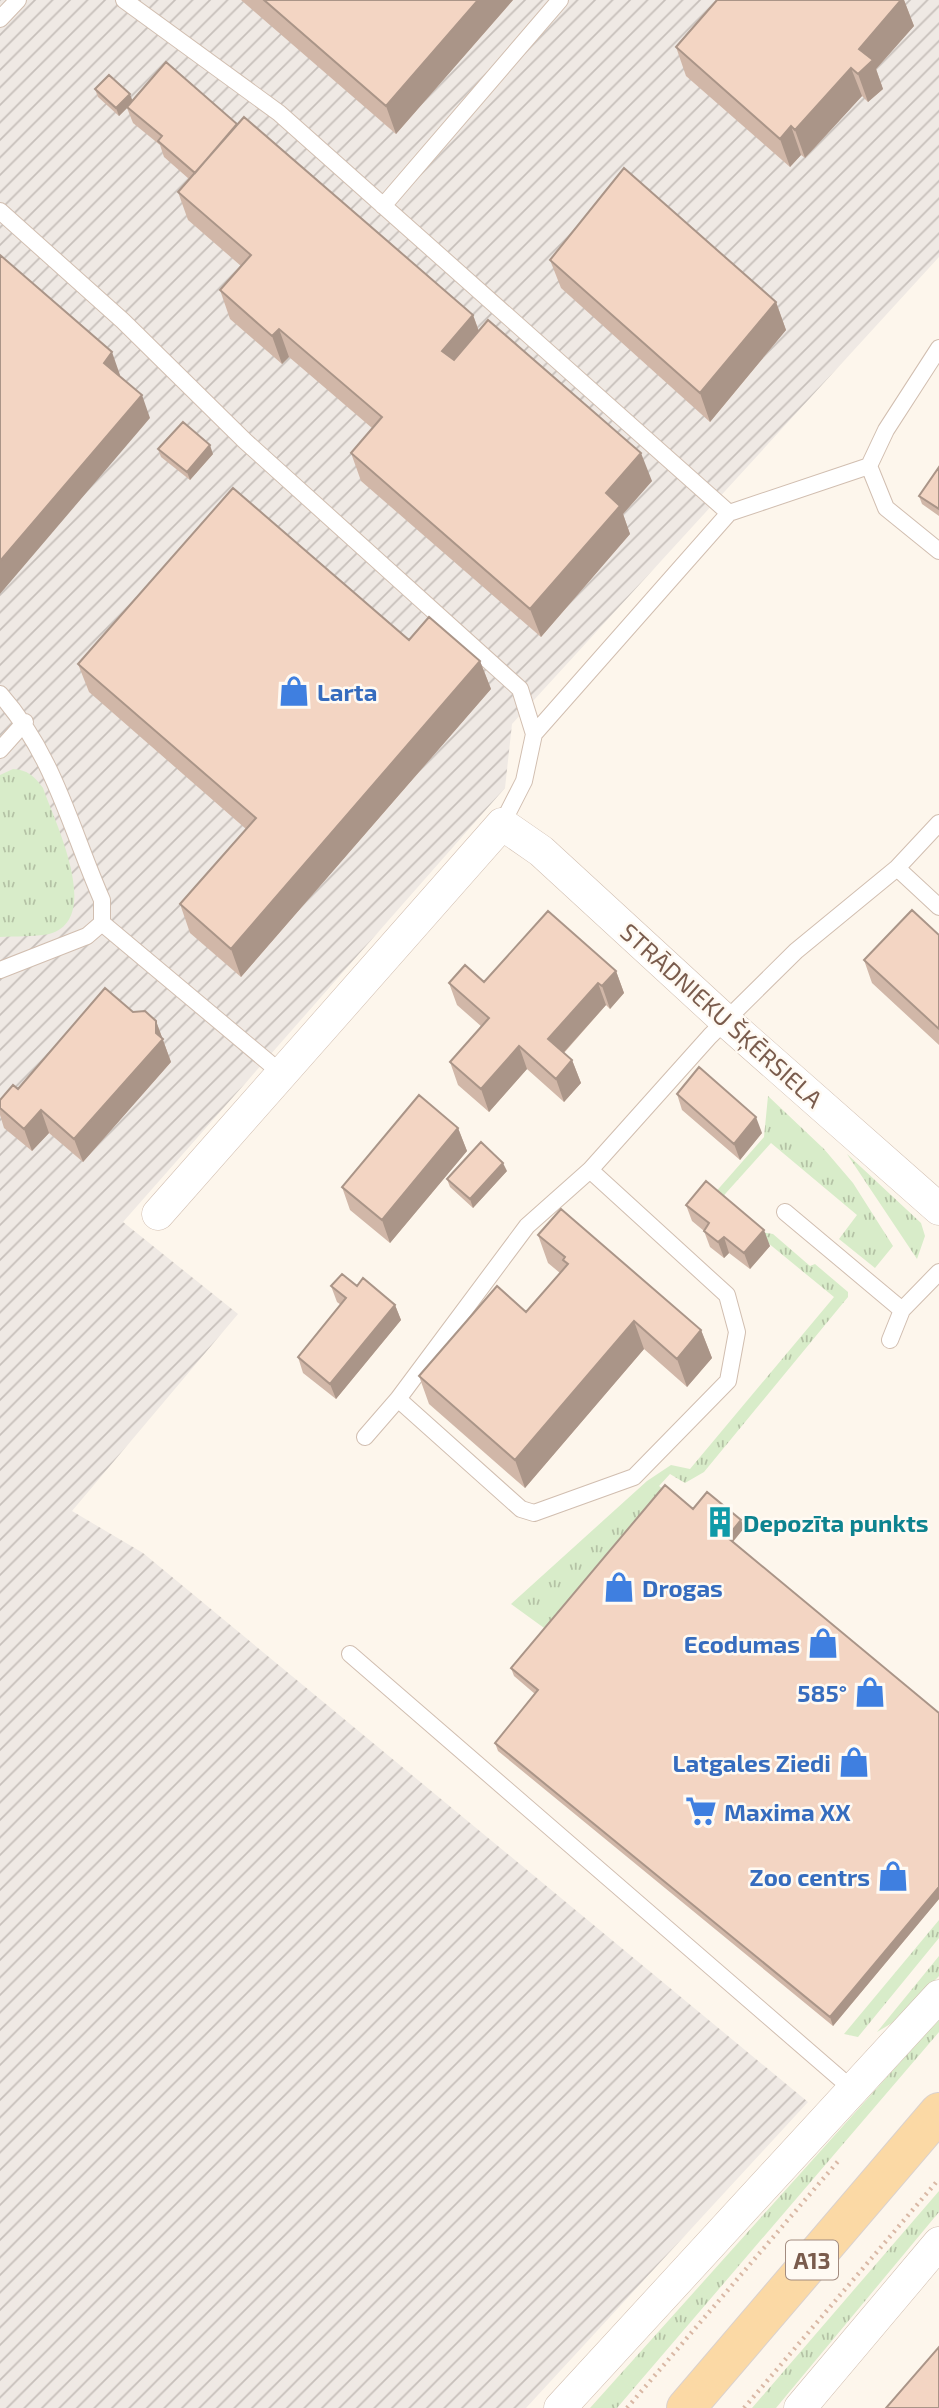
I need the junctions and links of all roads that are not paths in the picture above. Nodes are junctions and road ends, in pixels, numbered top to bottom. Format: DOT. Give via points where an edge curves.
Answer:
graph roads {
  1 [pos="18,0"];
  2 [pos="124,0"];
  3 [pos="560,0"];
  4 [pos="0,19"];
  5 [pos="383,206"];
  6 [pos="0,211"];
  7 [pos="939,348"];
  8 [pos="869,466"];
  9 [pos="729,513"];
  10 [pos="939,551"];
  11 [pos="0,694"];
  12 [pos="25,722"];
  13 [pos="534,734"];
  14 [pos="0,750"];
  15 [pos="939,823"];
  16 [pos="502,824"];
  17 [pos="897,868"];
  18 [pos="939,906"];
  19 [pos="102,923"];
  20 [pos="0,970"];
  21 [pos="727,1021"];
  22 [pos="281,1072"];
  23 [pos="590,1170"];
  24 [pos="939,1209"];
  25 [pos="785,1212"];
  26 [pos="158,1214"];
  27 [pos="939,1272"];
  28 [pos="902,1310"];
  29 [pos="890,1340"];
  30 [pos="398,1399"];
  31 [pos="365,1437"];
  32 [pos="350,1654"];
  33 [pos="939,1996"];
  34 [pos="851,2088"];
  35 [pos="939,2112"];
  36 [pos="939,2243"];
  37 [pos="560,2408"];
  38 [pos="686,2408"];
  39 [pos="800,2408"];
  1 -- 4 [label="lane"];
  2 -- 5 [label="lane" via="279,113"];
  3 -- 5 [label="lane"];
  5 -- 9 [label="lane"];
  6 -- 13 [label="lane" via="520,690"];
  7 -- 8 [label="lane" via="886,430"];
  8 -- 9 [label="lane"];
  8 -- 10 [label="lane" via="886,508"];
  9 -- 13 [label="lane"];
  11 -- 12 [label="lane"];
  12 -- 14 [label="lane"];
  12 -- 19 [label="lane" via="63,799 102,900"];
  13 -- 16 [label="lane" via="524,780"];
  15 -- 17 [label="lane"];
  16 -- 21 [label="street, STRĀDNIEKU ŠĶĒRSIELA" via="541,851"];
  16 -- 22 [label="street"];
  17 -- 18 [label="lane"];
  17 -- 21 [label="lane" via="796,951"];
  19 -- 20 [label="lane" via="87,936"];
  19 -- 22 [label="lane"];
  21 -- 23 [label="lane"];
  21 -- 24 [label="street, STRĀDNIEKU ŠĶĒRSIELA"];
  22 -- 26 [label="street"];
  23 -- 30 [label="lane" via="527,1226"];
  23 -- 30 [label="lane" via="727,1295 737,1332 728,1381 634,1477 534,1513 521,1509"];
  25 -- 28 [label="lane"];
  27 -- 28 [label="lane"];
  28 -- 29 [label="lane"];
  30 -- 31 [label="lane"];
  32 -- 34 [label="lane"];
  33 -- 34 [label="street"];
  34 -- 37 [label="street"];
  35 -- 38 [label="main road, A13"];
  36 -- 39 [label="street"];
}
